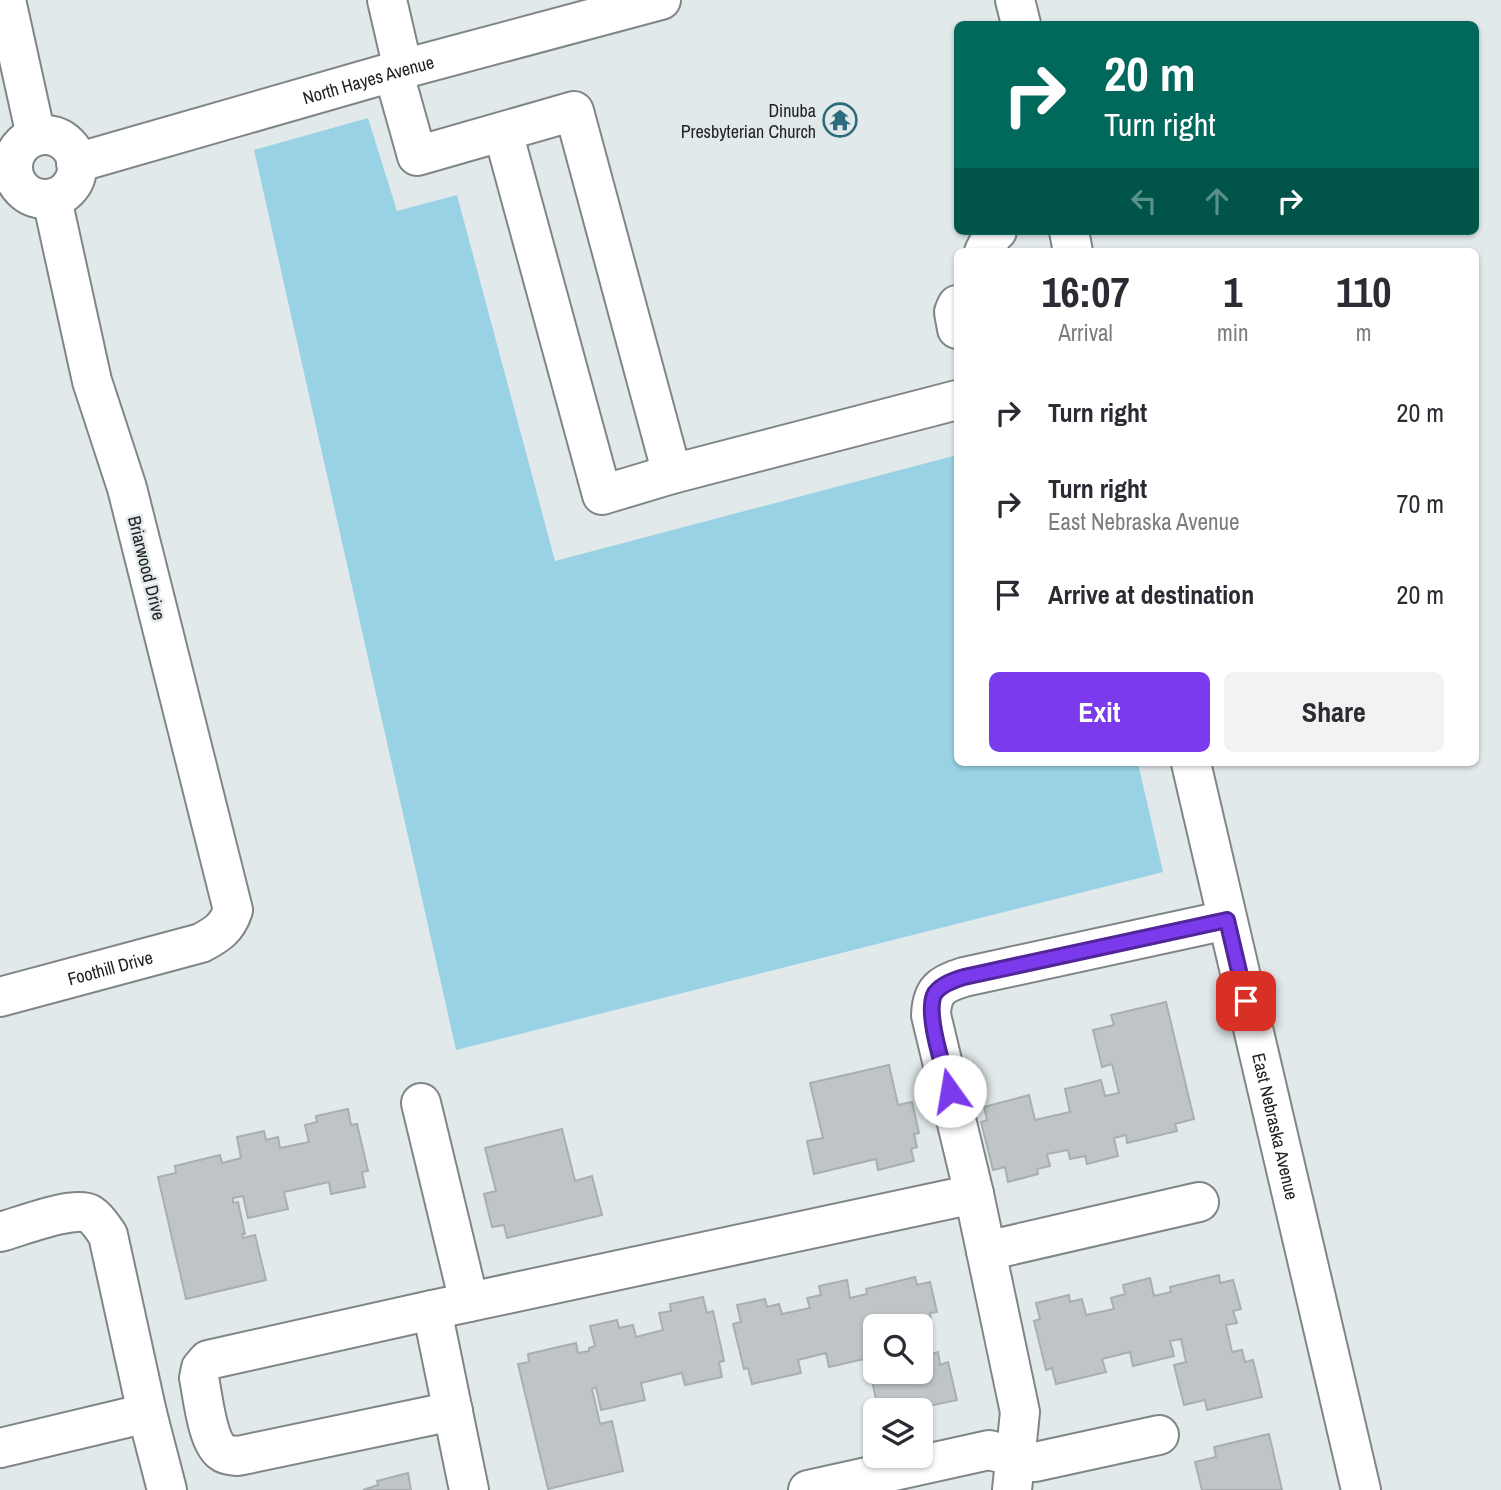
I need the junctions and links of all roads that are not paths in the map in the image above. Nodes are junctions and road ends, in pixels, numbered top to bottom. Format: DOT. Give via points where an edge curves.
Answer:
graph roads {
  1 [pos="6,0"];
  2 [pos="387,0"];
  3 [pos="661,0"];
  4 [pos="1015,0"];
  5 [pos="1020,21"];
  6 [pos="398,71"];
  7 [pos="503,132"];
  8 [pos="36,136"];
  9 [pos="76,163"];
  10 [pos="7,181"];
  11 [pos="52,199"];
  12 [pos="954,401"];
  13 [pos="671,474"];
  14 [pos="1192,766"];
  15 [pos="1227,920"];
  16 [pos="218,934"];
  17 [pos="0,998"];
  18 [pos="421,1103"];
  19 [pos="974,1194"];
  20 [pos="1199,1202"];
  21 [pos="0,1232"];
  22 [pos="986,1251"];
  23 [pos="469,1302"];
  24 [pos="432,1310"];
  25 [pos="453,1411"];
  26 [pos="147,1413"];
  27 [pos="1158,1435"];
  28 [pos="0,1448"];
  29 [pos="1013,1474"];
  30 [pos="167,1490"];
  31 [pos="469,1490"];
  32 [pos="808,1490"];
  33 [pos="1361,1490"];
  1 -- 8 [label="street"];
  2 -- 6 [label="street"];
  3 -- 6 [label="street, North Hayes Avenue"];
  4 -- 5 [label="street"];
  6 -- 7 [label="street" via="417,156"];
  6 -- 9 [label="street, North Hayes Avenue"];
  7 -- 13 [label="street" via="602,495"];
  7 -- 13 [label="street" via="574,111"];
  8 -- 9 [label="street" via="47,135 66,144"];
  8 -- 10 [label="street" via="19,148"];
  9 -- 11 [label="street" via="68,189"];
  10 -- 11 [label="street" via="34,198"];
  11 -- 16 [label="street, Briarwood Drive" via="92,381 127,488 233,910 228,925"];
  12 -- 13 [label="street"];
  14 -- 15 [label="street, East Nebraska Avenue"];
  15 -- 19 [label="street" via="964,977 937,990 931,1014"];
  15 -- 33 [label="street, East Nebraska Avenue"];
  16 -- 17 [label="street, Foothill Drive" via="184,948"];
  18 -- 23 [label="street"];
  19 -- 22 [label="street"];
  19 -- 23 [label="street"];
  20 -- 22 [label="street"];
  21 -- 26 [label="street" via="76,1211 99,1221 108,1235"];
  22 -- 29 [label="street" via="1020,1412"];
  23 -- 24 [label="street"];
  24 -- 25 [label="street"];
  24 -- 25 [label="street" via="208,1360 199,1378 212,1440 226,1455"];
  25 -- 31 [label="street"];
  26 -- 28 [label="street"];
  26 -- 30 [label="street"];
  27 -- 29 [label="street" via="1035,1462"];
  29 -- 32 [label="street" via="989,1450"];
}
